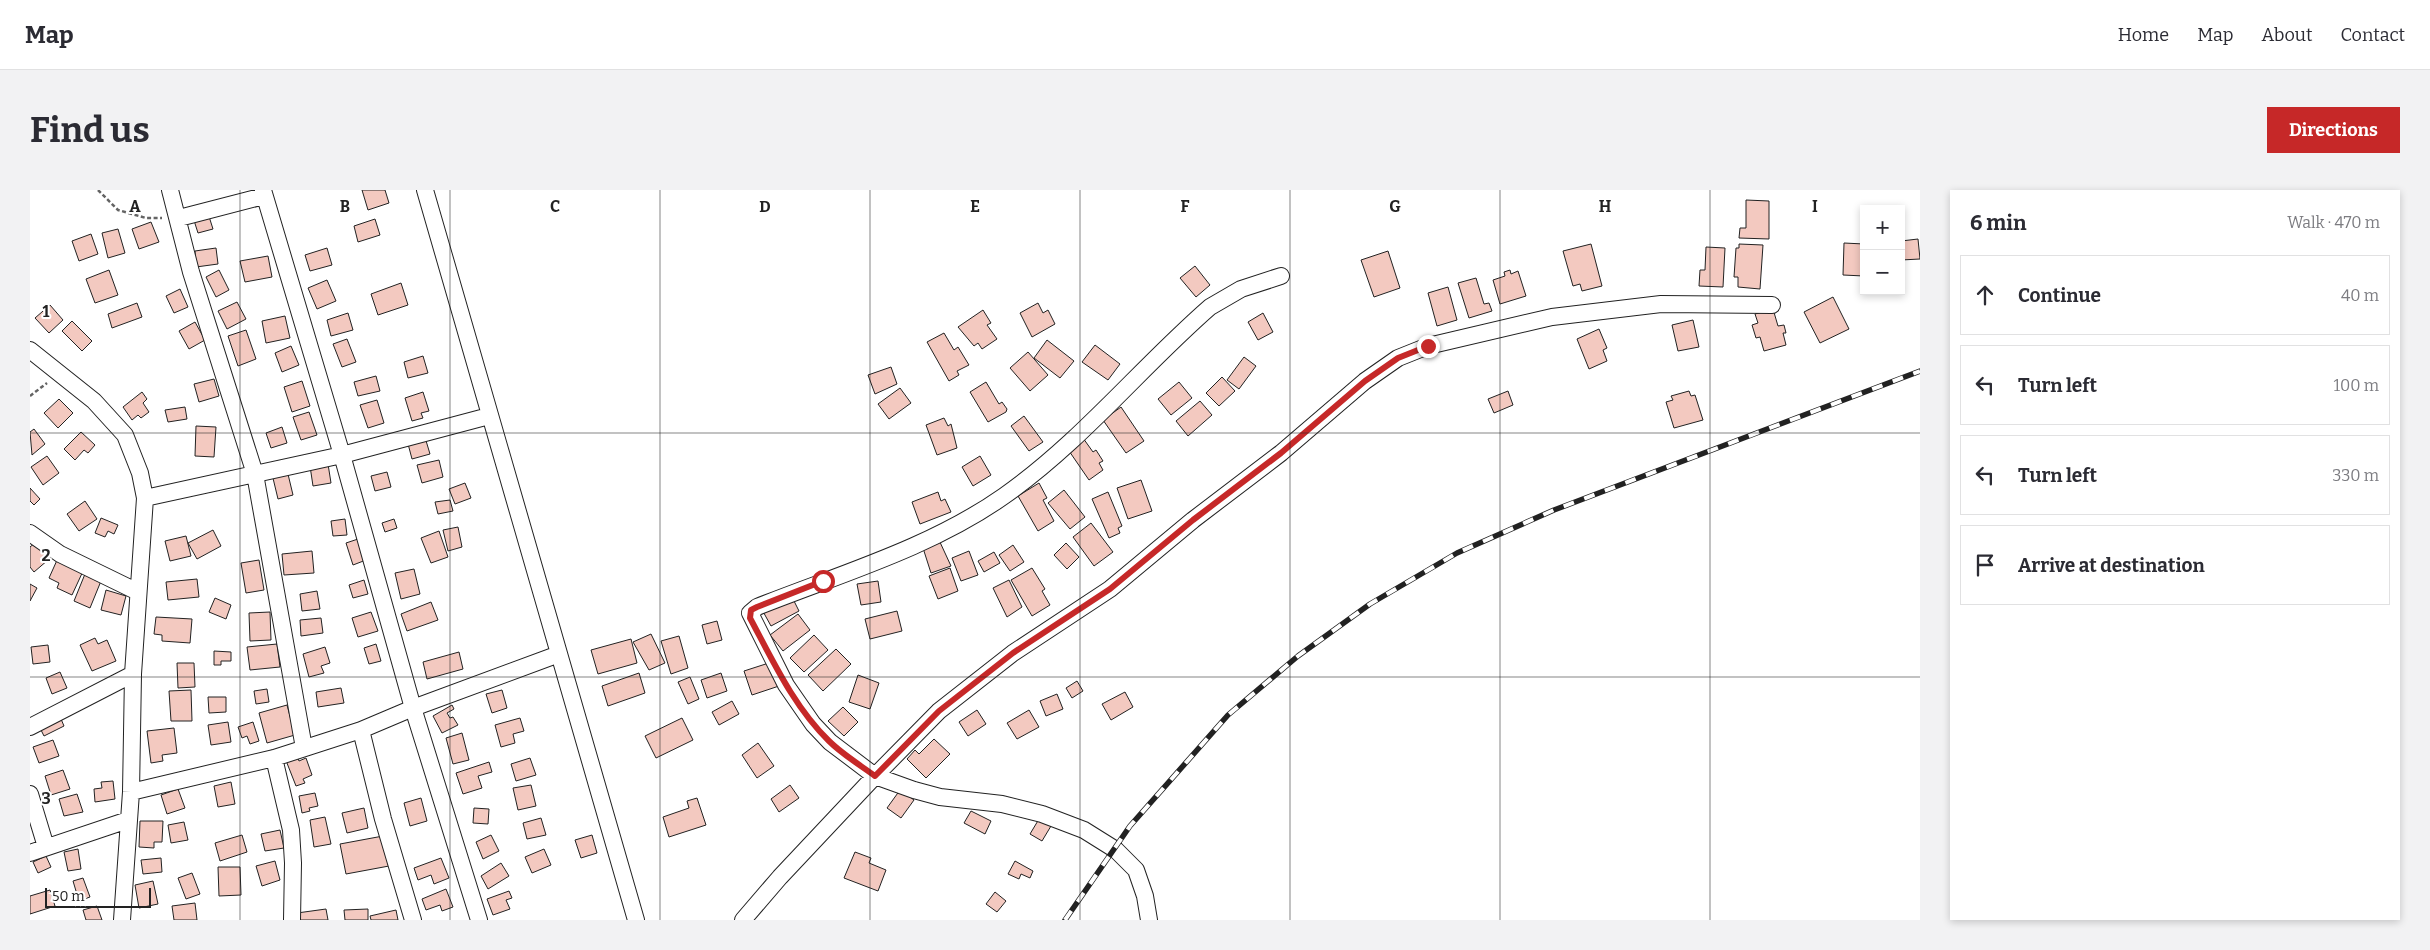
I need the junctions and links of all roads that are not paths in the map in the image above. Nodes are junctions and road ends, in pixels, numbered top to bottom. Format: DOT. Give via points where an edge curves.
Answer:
graph roads {
  1 [pos="170,190"];
  2 [pos="425,190"];
  3 [pos="264,193"];
  4 [pos="179,218"];
  5 [pos="1282,276"];
  6 [pos="1772,305"];
  7 [pos="30,350"];
  8 [pos="489,416"];
  9 [pos="342,455"];
  10 [pos="255,474"];
  11 [pos="145,498"];
  12 [pos="31,536"];
  13 [pos="138,592"];
  14 [pos="559,654"];
  15 [pos="133,674"];
  16 [pos="413,708"];
  17 [pos="30,727"];
  18 [pos="361,730"];
  19 [pos="304,748"];
  20 [pos="274,758"];
  21 [pos="875,776"];
  22 [pos="131,792"];
  23 [pos="30,794"];
  24 [pos="128,820"];
  25 [pos="46,847"];
  26 [pos="30,853"];
  27 [pos="122,920"];
  28 [pos="292,920"];
  29 [pos="413,920"];
  30 [pos="479,920"];
  31 [pos="636,920"];
  32 [pos="743,920"];
  33 [pos="1149,920"];
  1 -- 4 [label="street"];
  2 -- 8 [label="street"];
  3 -- 4 [label="street"];
  3 -- 9 [label="street"];
  4 -- 10 [label="street" via="191,272"];
  5 -- 21 [label="street" via="1241,289 1210,307 1054,458 1004,496 946,531 751,610 750,618 786,685 813,724 830,742"];
  6 -- 21 [label="street" via="1661,304 1552,317 1428,346 1398,358 1365,381 1281,453 1110,589 1013,653 939,711"];
  7 -- 11 [label="street" via="94,401 125,435 140,473"];
  8 -- 9 [label="street"];
  8 -- 14 [label="street"];
  9 -- 10 [label="street"];
  9 -- 16 [label="street"];
  10 -- 11 [label="street"];
  10 -- 19 [label="street"];
  11 -- 13 [label="street"];
  12 -- 13 [label="street" via="60,554"];
  13 -- 15 [label="street"];
  14 -- 16 [label="street"];
  14 -- 31 [label="street"];
  15 -- 17 [label="street"];
  15 -- 22 [label="street"];
  16 -- 18 [label="street"];
  16 -- 30 [label="street"];
  18 -- 19 [label="street"];
  18 -- 29 [label="street"];
  19 -- 20 [label="street"];
  20 -- 22 [label="street"];
  20 -- 28 [label="street" via="291,830"];
  21 -- 32 [label="street"];
  21 -- 33 [label="street" via="940,797 1002,804 1042,814 1084,830 1116,850 1136,870"];
  22 -- 24 [label="street"];
  23 -- 25 [label="street"];
  24 -- 25 [label="street"];
  24 -- 27 [label="street"];
  25 -- 26 [label="street"];
}
